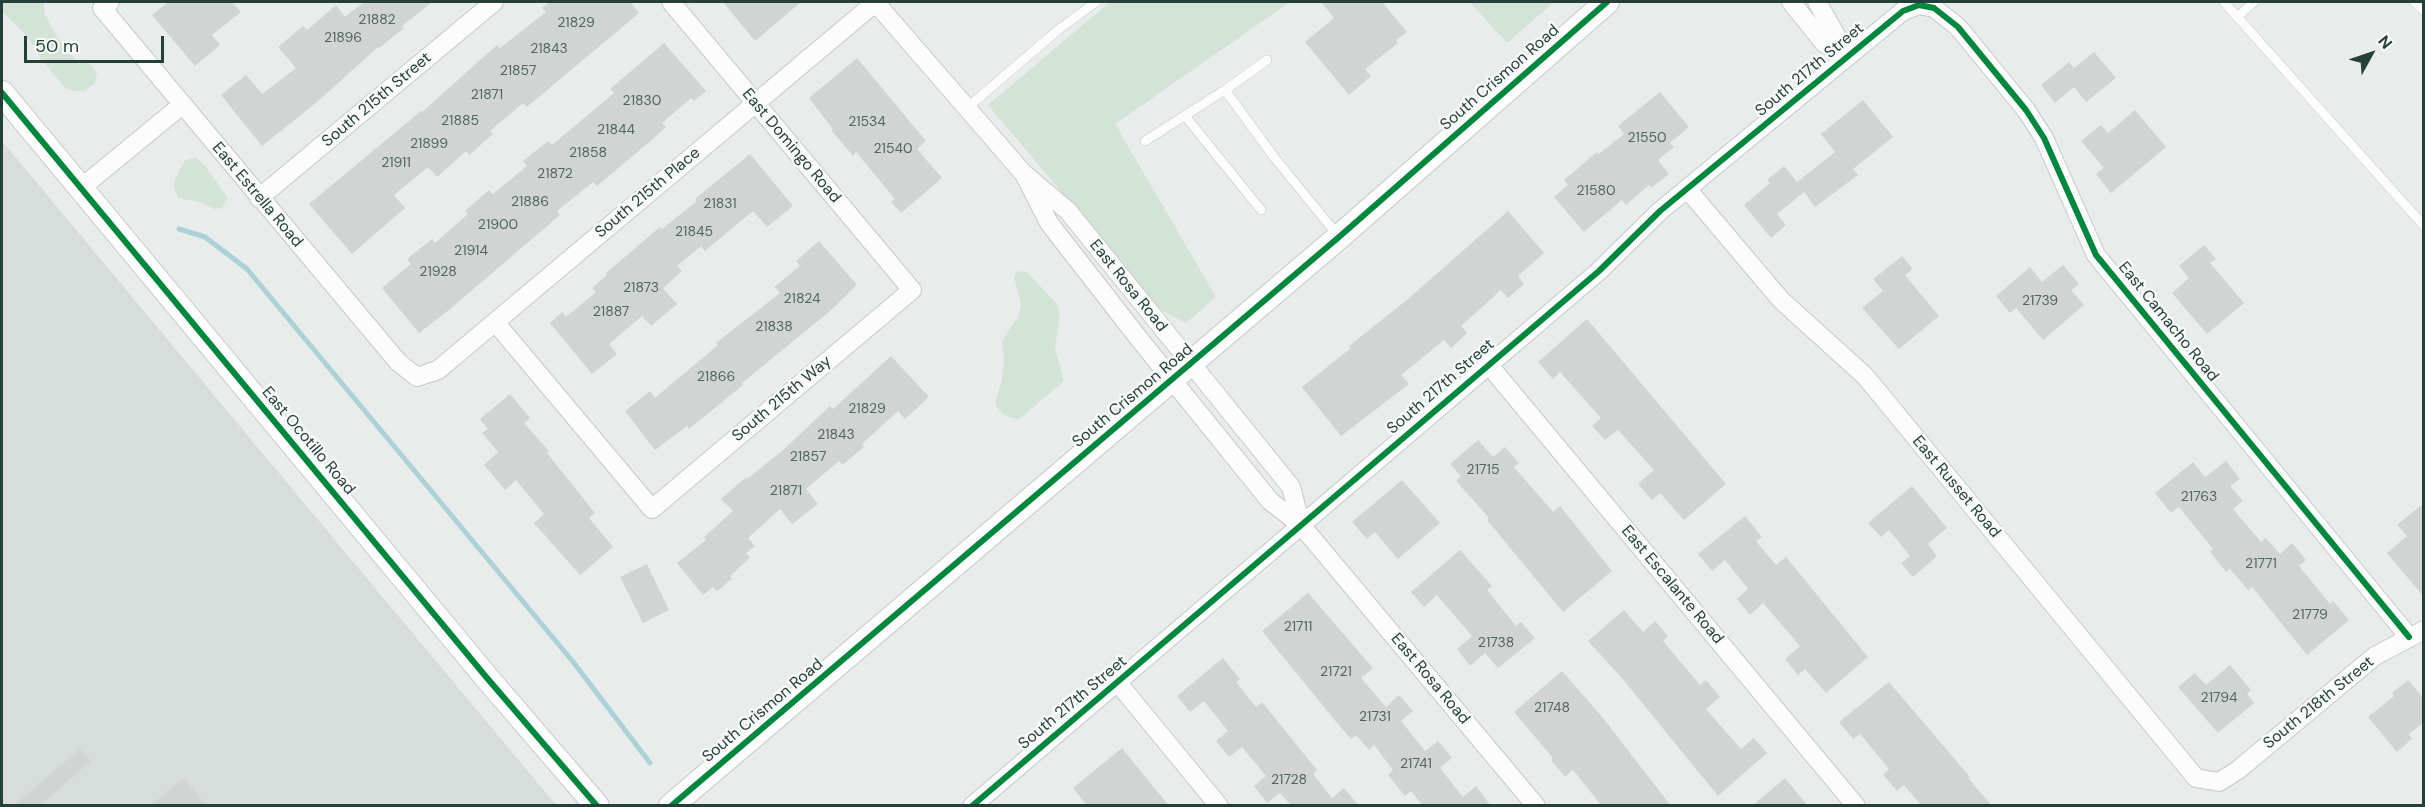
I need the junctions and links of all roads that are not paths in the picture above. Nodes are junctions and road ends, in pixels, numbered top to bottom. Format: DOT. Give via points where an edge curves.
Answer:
graph roads {
  1 [pos="494,2"];
  2 [pos="670,2"];
  3 [pos="876,2"];
  4 [pos="1096,2"];
  5 [pos="1607,2"];
  6 [pos="1791,2"];
  7 [pos="1818,2"];
  8 [pos="2224,2"];
  9 [pos="2254,2"];
  10 [pos="2415,2"];
  11 [pos="106,5"];
  12 [pos="1934,8"];
  13 [pos="2424,11"];
  14 [pos="2237,16"];
  15 [pos="1848,56"];
  16 [pos="1267,60"];
  17 [pos="1225,90"];
  18 [pos="2,93"];
  19 [pos="754,104"];
  20 [pos="182,105"];
  21 [pos="967,108"];
  22 [pos="1186,117"];
  23 [pos="1145,141"];
  24 [pos="81,188"];
  25 [pos="1688,190"];
  26 [pos="259,198"];
  27 [pos="1261,210"];
  28 [pos="2424,226"];
  29 [pos="1339,237"];
  30 [pos="912,290"];
  31 [pos="495,322"];
  32 [pos="1488,364"];
  33 [pos="1181,372"];
  34 [pos="417,377"];
  35 [pos="1301,525"];
  36 [pos="2416,633"];
  37 [pos="1118,683"];
  38 [pos="2219,782"];
  39 [pos="597,806"];
  40 [pos="671,806"];
  41 [pos="972,806"];
  42 [pos="1219,806"];
  43 [pos="1536,806"];
  44 [pos="1856,806"];
  1 -- 26 [label="street, South 215th Street"];
  2 -- 19 [label="street, East Domingo Road"];
  3 -- 19 [label="street, South 215th Place"];
  3 -- 21 [label="street, East Rosa Road"];
  4 -- 21 [label="lane"];
  5 -- 29 [label="street, South Crismon Road"];
  6 -- 15 [label="street" via="1824,43"];
  7 -- 15 [label="street"];
  8 -- 14 [label="lane"];
  9 -- 14 [label="lane"];
  10 -- 13 [label="lane"];
  11 -- 20 [label="street, East Estrella Road"];
  12 -- 15 [label="street, South 217th Street" via="1919,5 1903,11"];
  12 -- 36 [label="street, East Camacho Road" via="1958,27 2044,138 2096,255"];
  14 -- 28 [label="lane"];
  15 -- 25 [label="street, South 217th Street"];
  16 -- 17 [label="lane"];
  17 -- 22 [label="lane"];
  17 -- 29 [label="lane"];
  18 -- 24 [label="street, East Ocotillo Road"];
  19 -- 30 [label="street, East Domingo Road"];
  19 -- 31 [label="street, South 215th Place"];
  20 -- 24 [label="street"];
  20 -- 26 [label="street, East Estrella Road"];
  21 -- 33 [label="street, East Rosa Road" via="1024,174 1068,211"];
  22 -- 23 [label="lane"];
  22 -- 27 [label="lane"];
  24 -- 39 [label="street, East Ocotillo Road"];
  25 -- 32 [label="street, South 217th Street"];
  25 -- 38 [label="street, East Russet Road" via="1781,300 1865,376 2196,778"];
  26 -- 34 [label="street, East Estrella Road" via="398,362"];
  29 -- 33 [label="street, South Crismon Road"];
  30 -- 31 [label="street, South 215th Way" via="652,509"];
  31 -- 34 [label="street, South 215th Place" via="438,370"];
  32 -- 35 [label="street, South 217th Street"];
  32 -- 44 [label="street, East Escalante Road"];
  33 -- 35 [label="street, East Rosa Road" via="1270,501"];
  33 -- 35 [label="street, East Rosa Road" via="1291,487"];
  33 -- 40 [label="street, South Crismon Road"];
  35 -- 37 [label="street, South 217th Street"];
  35 -- 43 [label="street, East Rosa Road"];
  36 -- 38 [label="street, South 218th Street" via="2375,656"];
  37 -- 41 [label="street, South 217th Street"];
  37 -- 42 [label="street"];
}
